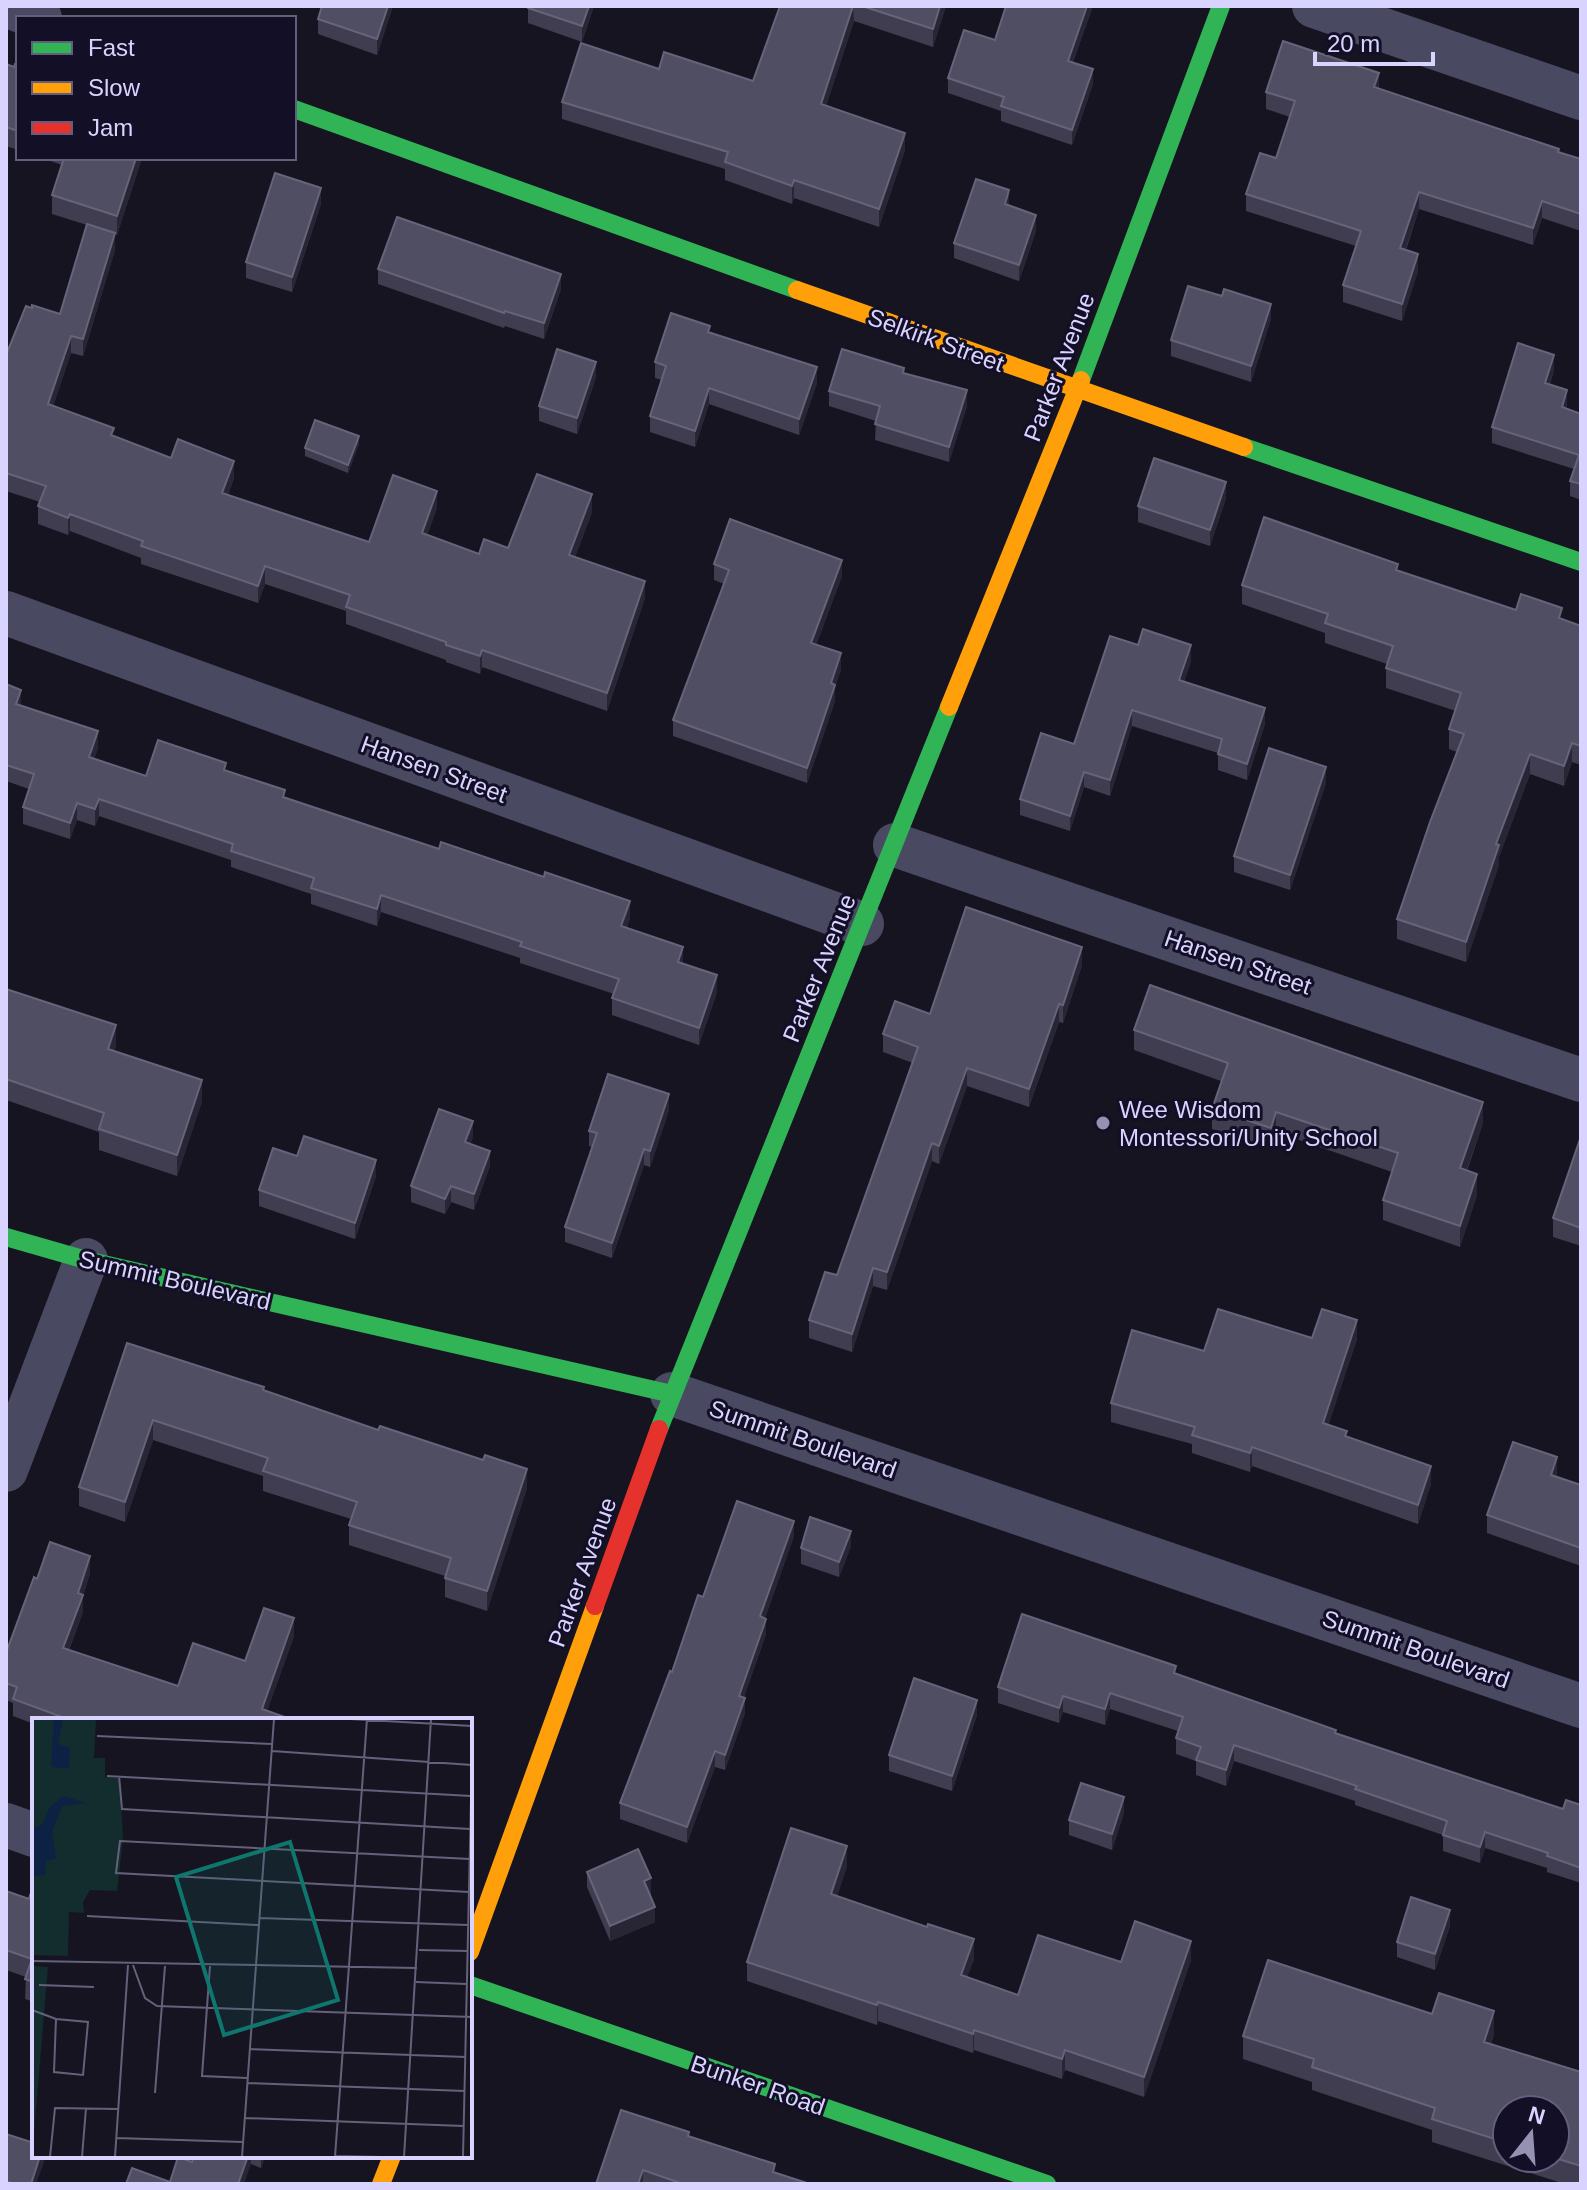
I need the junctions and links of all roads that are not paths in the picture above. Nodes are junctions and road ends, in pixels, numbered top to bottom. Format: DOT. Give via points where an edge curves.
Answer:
graph roads {
  1 [pos="7,6"];
  2 [pos="1221,6"];
  3 [pos="1314,6"];
  4 [pos="34,16"];
  5 [pos="1581,98"];
  6 [pos="296,110"];
  7 [pos="1077,390"];
  8 [pos="1581,562"];
  9 [pos="6,613"];
  10 [pos="895,845"];
  11 [pos="862,924"];
  12 [pos="1581,1080"];
  13 [pos="6,1237"];
  14 [pos="86,1260"];
  15 [pos="672,1394"];
  16 [pos="6,1470"];
  17 [pos="1581,1706"];
  18 [pos="6,1825"];
  19 [pos="32,1834"];
  20 [pos="472,1946"];
  21 [pos="472,1986"];
  22 [pos="391,2158"];
  23 [pos="381,2184"];
  24 [pos="1047,2184"];
  1 -- 4 [label="street"];
  2 -- 7 [label="street, Parker Avenue"];
  3 -- 5 [label="street"];
  6 -- 7 [label="street, Selkirk Street"];
  7 -- 8 [label="street, Selkirk Street"];
  7 -- 10 [label="street, Parker Avenue"];
  9 -- 11 [label="street, Hansen Street"];
  10 -- 11 [label="street, Parker Avenue"];
  10 -- 12 [label="street, Hansen Street"];
  11 -- 15 [label="street, Parker Avenue"];
  13 -- 14 [label="street, Summit Boulevard"];
  14 -- 15 [label="street, Summit Boulevard"];
  14 -- 16 [label="street"];
  15 -- 17 [label="street, Summit Boulevard"];
  15 -- 20 [label="street, Parker Avenue"];
  18 -- 19 [label="street"];
  21 -- 24 [label="street, Bunker Road"];
  22 -- 23 [label="street"];
}
